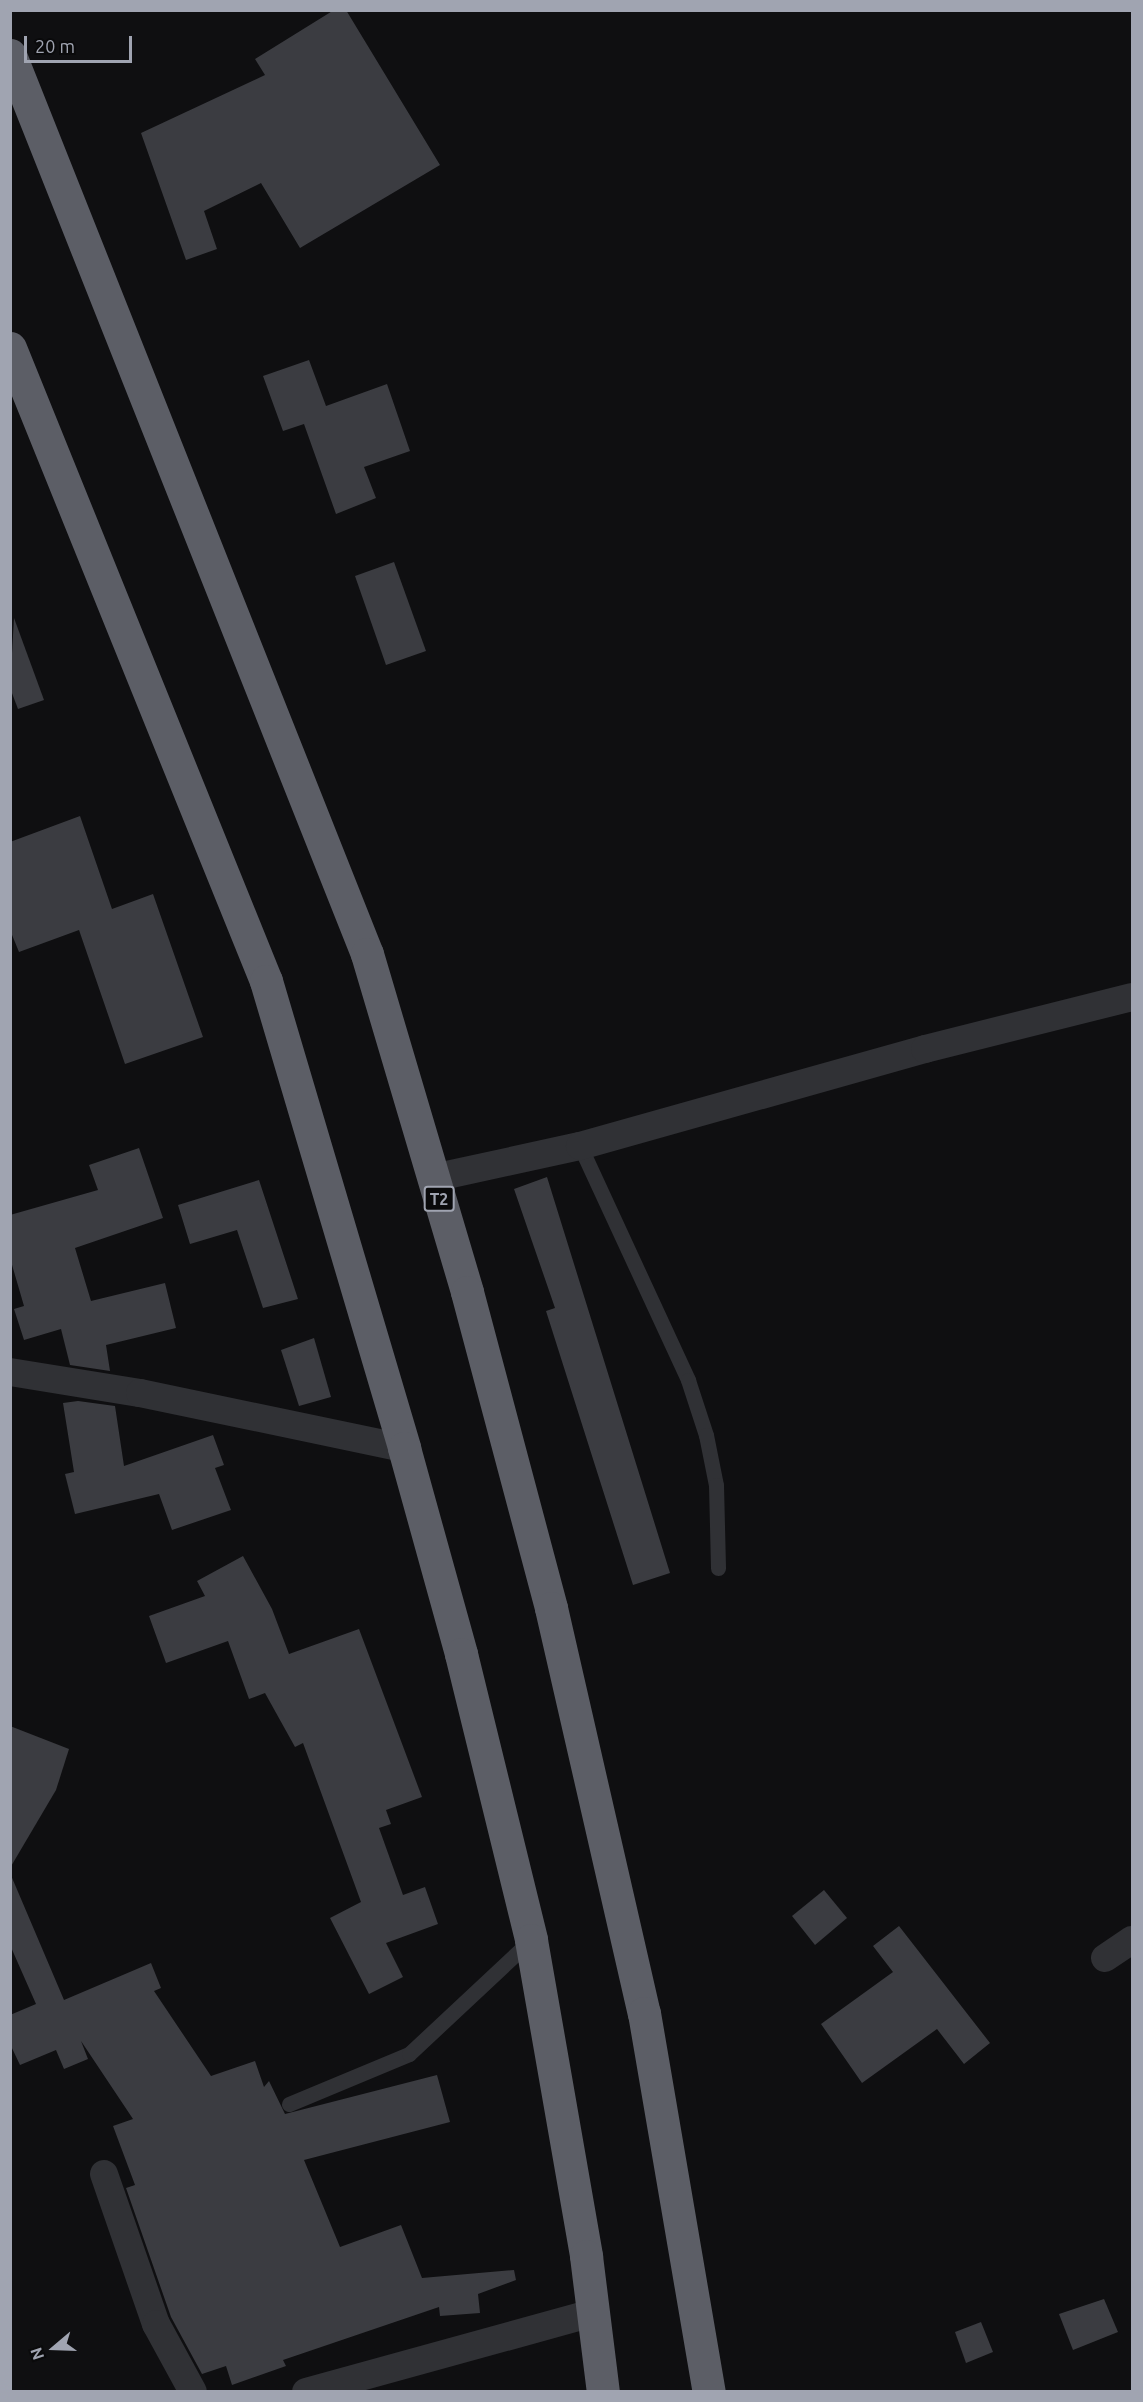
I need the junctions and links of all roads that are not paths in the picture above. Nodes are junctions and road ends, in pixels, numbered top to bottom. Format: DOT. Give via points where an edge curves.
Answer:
graph roads {
  1 [pos="10,55"];
  2 [pos="10,348"];
  3 [pos="1132,998"];
  4 [pos="580,1146"];
  5 [pos="433,1178"];
  6 [pos="10,1372"];
  7 [pos="404,1448"];
  8 [pos="718,1568"];
  9 [pos="531,1940"];
  10 [pos="1132,1940"];
  11 [pos="1106,1958"];
  12 [pos="289,2104"];
  13 [pos="104,2174"];
  14 [pos="593,2313"];
  15 [pos="193,2391"];
  16 [pos="306,2391"];
  17 [pos="603,2391"];
  18 [pos="709,2391"];
  1 -- 5 [label="highway, T2" via="367,954"];
  2 -- 7 [label="highway" via="266,981"];
  3 -- 4 [label="street" via="925,1049"];
  4 -- 5 [label="street"];
  4 -- 8 [label="lane" via="688,1380 706,1435 716,1485"];
  5 -- 18 [label="highway, T2" via="551,1608 641,2001"];
  6 -- 7 [label="street" via="140,1393"];
  7 -- 9 [label="highway" via="461,1654"];
  9 -- 12 [label="lane" via="409,2054"];
  9 -- 14 [label="highway"];
  10 -- 11 [label="street"];
  13 -- 15 [label="street" via="156,2324"];
  14 -- 16 [label="street"];
  14 -- 17 [label="highway"];
}
